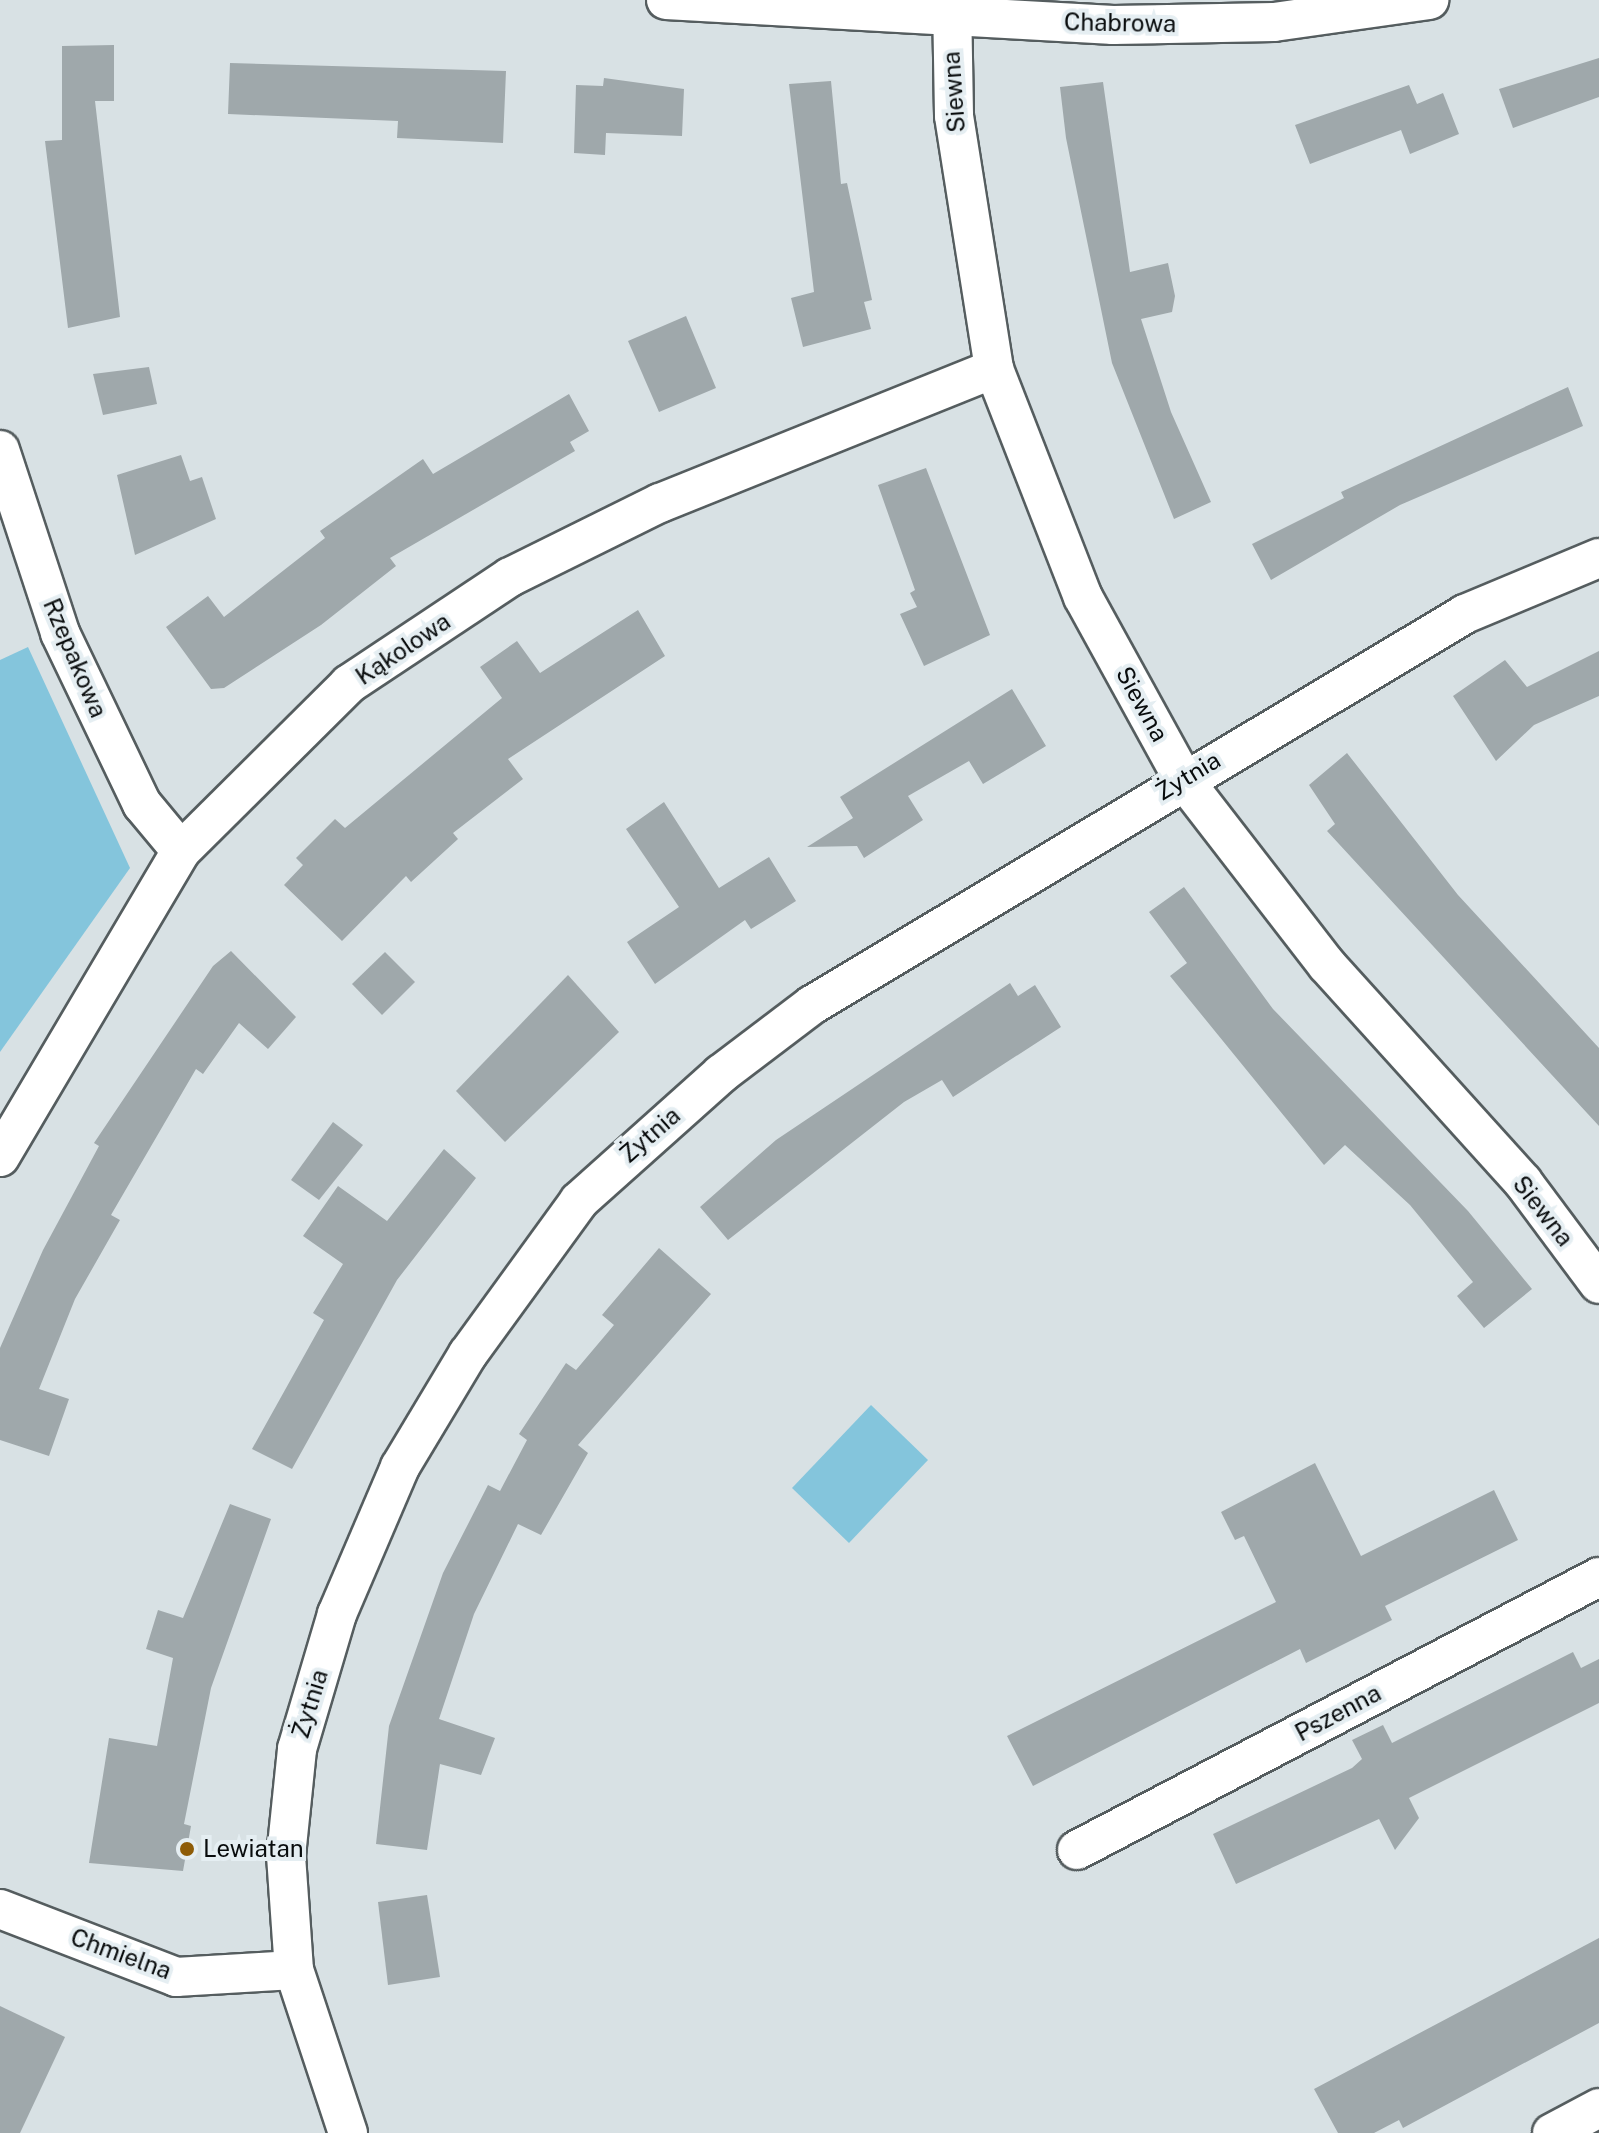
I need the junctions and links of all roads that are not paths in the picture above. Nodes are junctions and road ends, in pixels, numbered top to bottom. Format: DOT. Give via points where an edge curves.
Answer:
graph roads {
  1 [pos="666,0"];
  2 [pos="1429,0"];
  3 [pos="952,8"];
  4 [pos="994,369"];
  5 [pos="0,450"];
  6 [pos="1599,558"];
  7 [pos="1183,779"];
  8 [pos="181,851"];
  9 [pos="0,1157"];
  10 [pos="1599,1284"];
  11 [pos="1599,1577"];
  12 [pos="1077,1850"];
  13 [pos="0,1909"];
  14 [pos="294,1970"];
  15 [pos="1599,2108"];
  16 [pos="348,2133"];
  17 [pos="1552,2133"];
  1 -- 3 [label="street, Chabrowa"];
  2 -- 3 [label="street, Chabrowa" via="1274,22 1113,25"];
  3 -- 4 [label="street, Siewna" via="954,116"];
  4 -- 7 [label="street, Siewna" via="1083,597"];
  4 -- 8 [label="street, Kąkolowa" via="712,481 510,577 349,684"];
  5 -- 8 [label="street, Rzepakowa" via="60,633 142,804"];
  6 -- 7 [label="street, Żytnia" via="1465,614"];
  7 -- 10 [label="street, Siewna" via="1327,965 1523,1182"];
  7 -- 14 [label="street, Żytnia" via="812,1005 632,1150 543,1248 400,1467 337,1614 297,1749 286,1856"];
  8 -- 9 [label="street, Kąkolowa"];
  11 -- 12 [label="street, Pszenna"];
  13 -- 14 [label="street, Chmielna" via="176,1977"];
  14 -- 16 [label="street, Żytnia"];
  15 -- 17 [label="street"];
}
